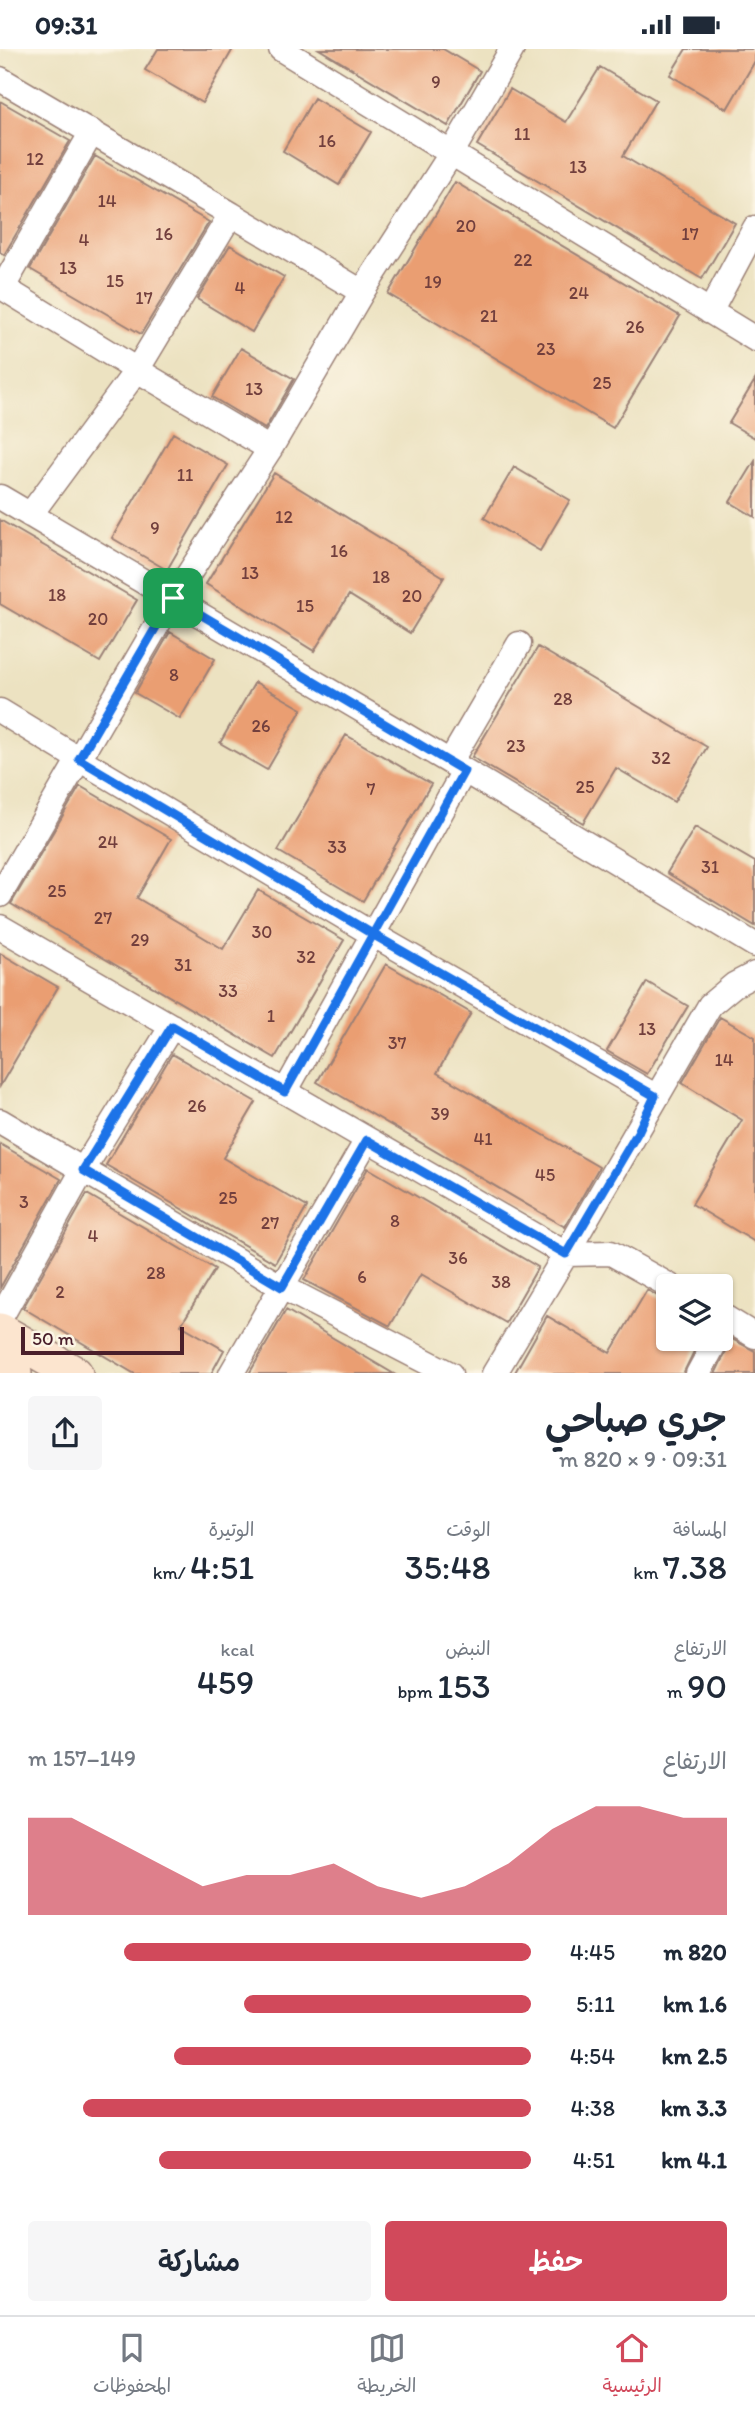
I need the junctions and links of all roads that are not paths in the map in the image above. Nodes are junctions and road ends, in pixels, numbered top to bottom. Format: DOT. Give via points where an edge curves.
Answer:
graph roads {
  1 [pos="281,49"];
  2 [pos="512,49"];
  3 [pos="315,58"];
  4 [pos="0,79"];
  5 [pos="92,132"];
  6 [pos="450,154"];
  7 [pos="231,214"];
  8 [pos="755,228"];
  9 [pos="1,286"];
  10 [pos="362,292"];
  11 [pos="710,312"];
  12 [pos="755,339"];
  13 [pos="137,370"];
  14 [pos="270,449"];
  15 [pos="0,497"];
  16 [pos="30,515"];
  17 [pos="173,598"];
  18 [pos="519,644"];
  19 [pos="0,711"];
  20 [pos="79,759"];
  21 [pos="457,767"];
  22 [pos="0,895"];
  23 [pos="0,927"];
  24 [pos="374,935"];
  25 [pos="755,945"];
  26 [pos="755,974"];
  27 [pos="172,1026"];
  28 [pos="285,1092"];
  29 [pos="655,1096"];
  30 [pos="0,1121"];
  31 [pos="367,1140"];
  32 [pos="83,1170"];
  33 [pos="566,1254"];
  34 [pos="656,1278"];
  35 [pos="282,1287"];
  36 [pos="0,1319"];
  37 [pos="733,1329"];
  38 [pos="0,1331"];
  39 [pos="755,1336"];
  40 [pos="710,1351"];
  41 [pos="73,1373"];
  42 [pos="232,1373"];
  43 [pos="448,1373"];
  44 [pos="495,1373"];
  45 [pos="698,1373"];
  1 -- 3 [label="street"];
  2 -- 6 [label="street"];
  3 -- 6 [label="street"];
  4 -- 5 [label="street"];
  5 -- 7 [label="street"];
  5 -- 9 [label="street"];
  6 -- 10 [label="street"];
  6 -- 11 [label="street"];
  7 -- 10 [label="street"];
  7 -- 13 [label="street"];
  8 -- 11 [label="street"];
  9 -- 13 [label="street"];
  10 -- 14 [label="street"];
  11 -- 12 [label="street"];
  13 -- 14 [label="street"];
  13 -- 16 [label="street"];
  14 -- 17 [label="street"];
  15 -- 16 [label="street"];
  16 -- 17 [label="street"];
  17 -- 20 [label="street"];
  17 -- 21 [label="street"];
  18 -- 21 [label="street"];
  19 -- 20 [label="street"];
  20 -- 22 [label="street"];
  20 -- 24 [label="street"];
  21 -- 24 [label="street"];
  21 -- 25 [label="street"];
  23 -- 27 [label="street"];
  24 -- 28 [label="street"];
  24 -- 29 [label="street"];
  26 -- 29 [label="street" via="710,1005"];
  27 -- 28 [label="street"];
  27 -- 32 [label="street"];
  28 -- 31 [label="street"];
  29 -- 33 [label="street"];
  30 -- 32 [label="street"];
  31 -- 33 [label="street"];
  31 -- 35 [label="street"];
  32 -- 35 [label="street"];
  32 -- 36 [label="street"];
  33 -- 34 [label="street" via="611,1253"];
  33 -- 44 [label="street"];
  35 -- 42 [label="street"];
  35 -- 43 [label="street"];
  37 -- 39 [label="street"];
  38 -- 41 [label="main road"];
  40 -- 45 [label="street"];
}
